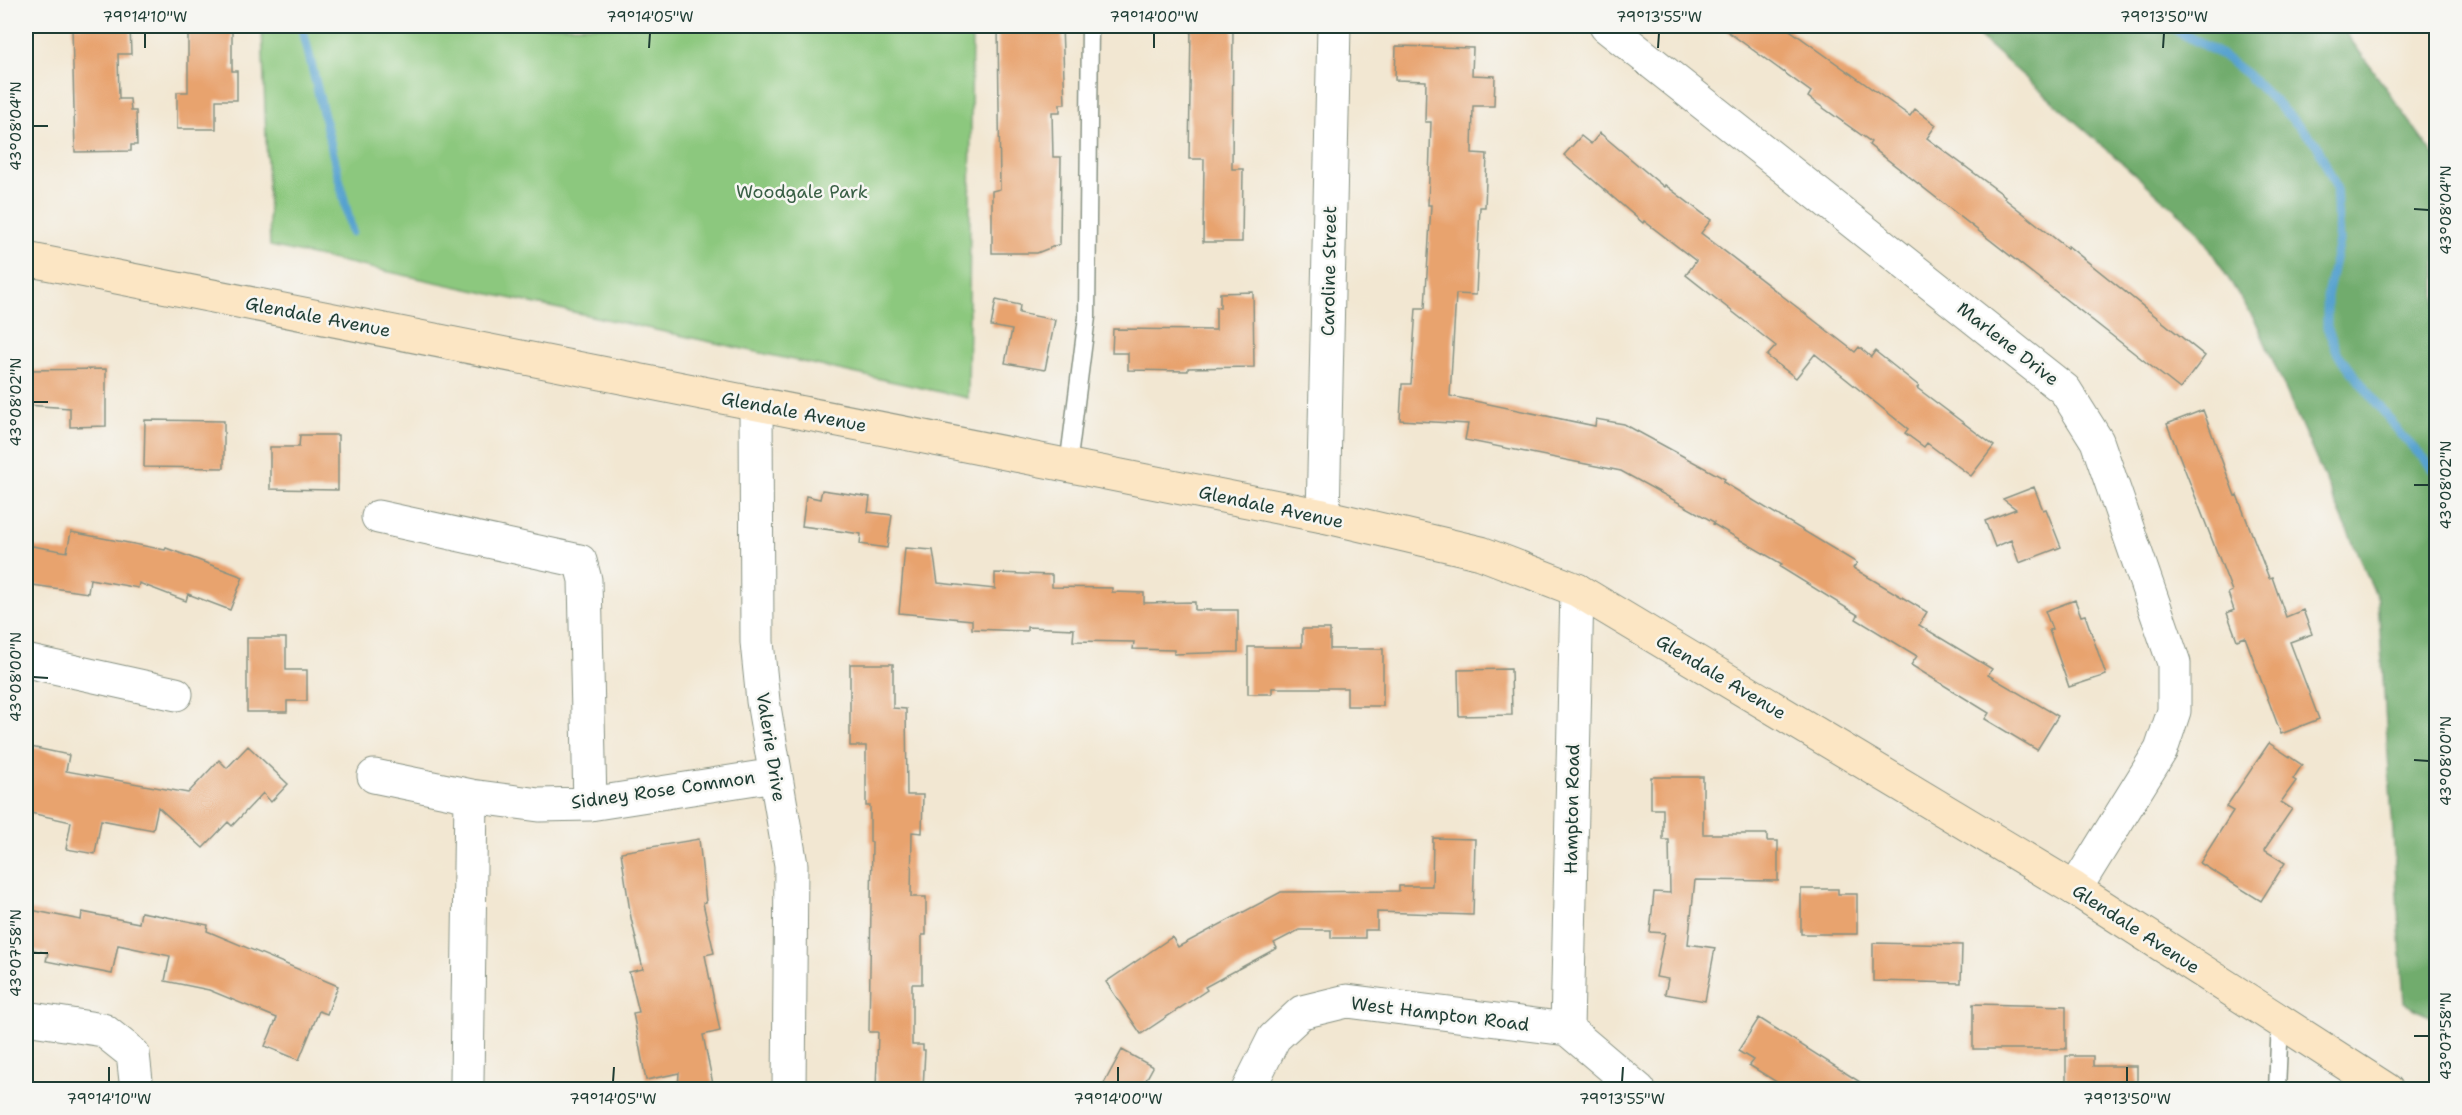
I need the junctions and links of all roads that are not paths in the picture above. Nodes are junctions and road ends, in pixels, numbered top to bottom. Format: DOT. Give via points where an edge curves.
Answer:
graph roads {
  1 [pos="1090,26"];
  2 [pos="1334,26"];
  3 [pos="1606,26"];
  4 [pos="26,259"];
  5 [pos="756,404"];
  6 [pos="1068,466"];
  7 [pos="1323,516"];
  8 [pos="378,517"];
  9 [pos="1576,590"];
  10 [pos="26,661"];
  11 [pos="176,694"];
  12 [pos="775,775"];
  13 [pos="374,776"];
  14 [pos="471,796"];
  15 [pos="590,804"];
  16 [pos="2075,890"];
  17 [pos="26,1017"];
  18 [pos="2280,1021"];
  19 [pos="1567,1029"];
  20 [pos="467,1081"];
  21 [pos="137,1089"];
  22 [pos="789,1089"];
  23 [pos="1248,1089"];
  24 [pos="1639,1089"];
  25 [pos="2277,1089"];
  26 [pos="2387,1089"];
  1 -- 6 [label="lane" via="1087,317"];
  2 -- 7 [label="street, Caroline Street"];
  3 -- 16 [label="street, Marlene Drive" via="2065,390 2097,441 2174,663 2174,711 2161,750"];
  4 -- 5 [label="main road, Glendale Avenue"];
  5 -- 6 [label="main road, Glendale Avenue"];
  5 -- 12 [label="street, Valerie Drive" via="757,642"];
  6 -- 7 [label="main road, Glendale Avenue"];
  7 -- 9 [label="main road, Glendale Avenue" via="1481,553"];
  8 -- 15 [label="street" via="580,561 585,580"];
  9 -- 16 [label="main road, Glendale Avenue"];
  9 -- 19 [label="street, Hampton Road"];
  10 -- 11 [label="street"];
  12 -- 15 [label="street, Sidney Rose Common"];
  12 -- 22 [label="street, Valerie Drive" via="791,866"];
  13 -- 14 [label="street, Sidney Rose Common"];
  14 -- 15 [label="street, Sidney Rose Common" via="539,805"];
  14 -- 20 [label="street"];
  16 -- 18 [label="main road, Glendale Avenue"];
  17 -- 21 [label="street" via="103,1030 133,1054"];
  18 -- 25 [label="lane"];
  18 -- 26 [label="main road, Glendale Avenue"];
  19 -- 23 [label="street, West Hampton Road" via="1347,1001 1302,1012 1274,1038"];
  19 -- 24 [label="street"];
}
